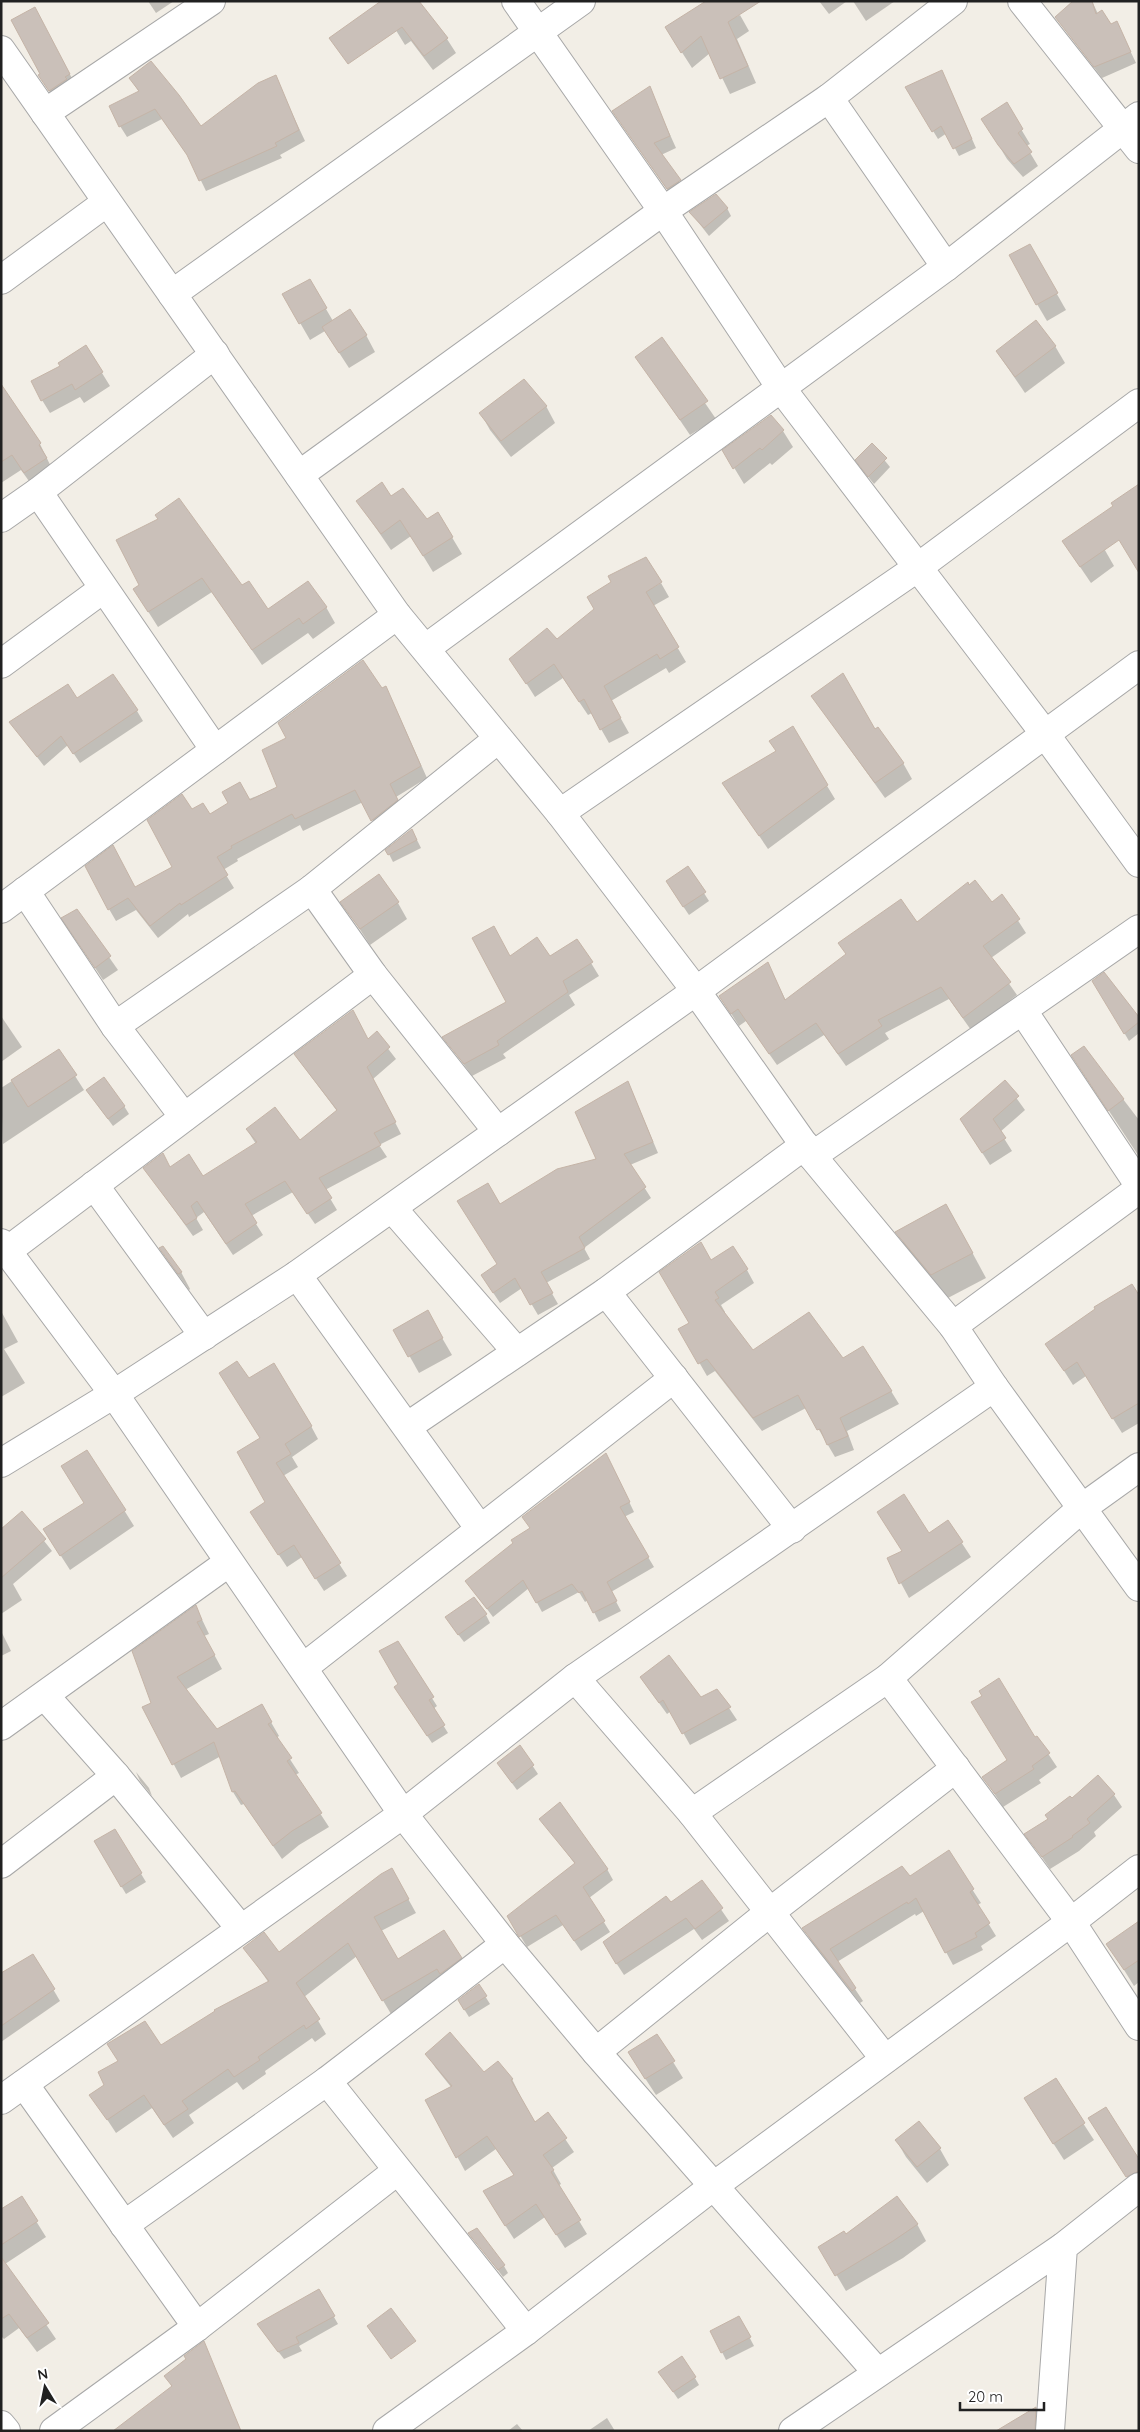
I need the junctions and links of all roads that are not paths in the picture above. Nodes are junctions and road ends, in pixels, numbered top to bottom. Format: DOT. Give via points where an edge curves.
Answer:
graph roads {
  1 [pos="211,1"];
  2 [pos="516,1"];
  3 [pos="581,1"];
  4 [pos="953,1"];
  5 [pos="1022,1"];
  6 [pos="539,33"];
  7 [pos="1,50"];
  8 [pos="829,98"];
  9 [pos="45,113"];
  10 [pos="1131,122"];
  11 [pos="1139,150"];
  12 [pos="107,202"];
  13 [pos="663,211"];
  14 [pos="946,267"];
  15 [pos="1,280"];
  16 [pos="172,294"];
  17 [pos="214,354"];
  18 [pos="781,388"];
  19 [pos="1139,402"];
  20 [pos="299,475"];
  21 [pos="38,492"];
  22 [pos="1,518"];
  23 [pos="917,568"];
  24 [pos="103,589"];
  25 [pos="397,616"];
  26 [pos="426,648"];
  27 [pos="1,664"];
  28 [pos="1139,665"];
  29 [pos="1045,734"];
  30 [pos="498,739"];
  31 [pos="215,750"];
  32 [pos="560,813"];
  33 [pos="1139,863"];
  34 [pos="312,889"];
  35 [pos="25,891"];
  36 [pos="1,909"];
  37 [pos="1139,929"];
  38 [pos="373,975"];
  39 [pos="696,990"];
  40 [pos="1023,1012"];
  41 [pos="116,1026"];
  42 [pos="184,1117"];
  43 [pos="498,1132"];
  44 [pos="808,1151"];
  45 [pos="94,1185"];
  46 [pos="1139,1187"];
  47 [pos="392,1208"];
  48 [pos="4,1247"];
  49 [pos="297,1275"];
  50 [pos="606,1292"];
  51 [pos="953,1326"];
  52 [pos="204,1336"];
  53 [pos="517,1352"];
  54 [pos="674,1378"];
  55 [pos="994,1387"];
  56 [pos="114,1394"];
  57 [pos="408,1426"];
  58 [pos="1,1463"];
  59 [pos="1139,1467"];
  60 [pos="1082,1508"];
  61 [pos="480,1529"];
  62 [pos="792,1529"];
  63 [pos="228,1563"];
  64 [pos="1139,1587"];
  65 [pos="304,1667"];
  66 [pos="575,1678"];
  67 [pos="888,1678"];
  68 [pos="45,1696"];
  69 [pos="1,1726"];
  70 [pos="956,1768"];
  71 [pos="116,1776"];
  72 [pos="692,1813"];
  73 [pos="403,1814"];
  74 [pos="1,1864"];
  75 [pos="1139,1869"];
  76 [pos="770,1912"];
  77 [pos="1071,1922"];
  78 [pos="241,1929"];
  79 [pos="505,1944"];
  80 [pos="1139,2026"];
  81 [pos="596,2052"];
  82 [pos="885,2059"];
  83 [pos="327,2081"];
  84 [pos="24,2084"];
  85 [pos="1,2100"];
  86 [pos="397,2171"];
  87 [pos="714,2185"];
  88 [pos="1139,2188"];
  89 [pos="124,2225"];
  90 [pos="1063,2248"];
  91 [pos="197,2327"];
  92 [pos="526,2331"];
  93 [pos="877,2372"];
  94 [pos="1,2425"];
  95 [pos="6,2431"];
  96 [pos="54,2431"];
  97 [pos="388,2431"];
  98 [pos="793,2431"];
  99 [pos="1050,2431"];
  1 -- 9 [label="street"];
  2 -- 6 [label="street"];
  3 -- 6 [label="street"];
  4 -- 8 [label="street"];
  5 -- 10 [label="street"];
  6 -- 13 [label="street"];
  6 -- 16 [label="street"];
  7 -- 9 [label="street"];
  8 -- 13 [label="street"];
  8 -- 14 [label="street"];
  9 -- 12 [label="street"];
  10 -- 11 [label="street"];
  10 -- 14 [label="street"];
  12 -- 15 [label="street"];
  12 -- 16 [label="street"];
  13 -- 18 [label="street"];
  13 -- 20 [label="street"];
  14 -- 18 [label="street"];
  16 -- 17 [label="street"];
  17 -- 20 [label="street"];
  17 -- 21 [label="street"];
  18 -- 23 [label="street"];
  18 -- 26 [label="street"];
  19 -- 23 [label="street"];
  20 -- 25 [label="street"];
  21 -- 22 [label="street"];
  21 -- 24 [label="street"];
  23 -- 29 [label="street"];
  23 -- 32 [label="street"];
  24 -- 27 [label="street"];
  24 -- 31 [label="street"];
  25 -- 26 [label="street"];
  25 -- 31 [label="street"];
  26 -- 30 [label="street"];
  28 -- 29 [label="street"];
  29 -- 33 [label="street"];
  29 -- 39 [label="street"];
  30 -- 32 [label="street"];
  30 -- 34 [label="street"];
  31 -- 35 [label="street"];
  32 -- 39 [label="street"];
  34 -- 38 [label="street"];
  34 -- 41 [label="street"];
  35 -- 36 [label="street"];
  35 -- 41 [label="street"];
  37 -- 40 [label="street"];
  38 -- 42 [label="street"];
  38 -- 43 [label="street"];
  39 -- 43 [label="street"];
  39 -- 44 [label="street"];
  40 -- 44 [label="street"];
  40 -- 46 [label="street"];
  41 -- 42 [label="street"];
  42 -- 45 [label="street"];
  43 -- 47 [label="street"];
  44 -- 50 [label="street"];
  44 -- 51 [label="street"];
  45 -- 48 [label="street"];
  45 -- 52 [label="street"];
  46 -- 51 [label="street"];
  47 -- 49 [label="street"];
  47 -- 53 [label="street"];
  48 -- 56 [label="street"];
  49 -- 52 [label="street"];
  49 -- 57 [label="street"];
  50 -- 53 [label="street"];
  50 -- 54 [label="street"];
  51 -- 55 [label="street"];
  52 -- 56 [label="street"];
  53 -- 57 [label="street"];
  54 -- 61 [label="street"];
  54 -- 62 [label="street"];
  55 -- 60 [label="street"];
  55 -- 62 [label="street"];
  56 -- 58 [label="street"];
  56 -- 63 [label="street"];
  57 -- 61 [label="street"];
  59 -- 60 [label="street"];
  60 -- 64 [label="street"];
  60 -- 67 [label="street"];
  61 -- 65 [label="street"];
  62 -- 66 [label="street"];
  63 -- 65 [label="street"];
  63 -- 68 [label="street"];
  65 -- 73 [label="street"];
  66 -- 72 [label="street"];
  66 -- 73 [label="street"];
  67 -- 70 [label="street"];
  67 -- 72 [label="street"];
  68 -- 69 [label="street"];
  68 -- 71 [label="street"];
  70 -- 76 [label="street"];
  70 -- 77 [label="street"];
  71 -- 74 [label="street"];
  71 -- 78 [label="street"];
  72 -- 76 [label="street"];
  73 -- 78 [label="street"];
  73 -- 79 [label="street"];
  75 -- 77 [label="street"];
  76 -- 81 [label="street"];
  76 -- 82 [label="street"];
  77 -- 80 [label="street"];
  77 -- 82 [label="street"];
  78 -- 84 [label="street"];
  79 -- 81 [label="street"];
  79 -- 83 [label="street"];
  81 -- 87 [label="street"];
  82 -- 87 [label="street"];
  83 -- 86 [label="street"];
  83 -- 89 [label="street"];
  84 -- 85 [label="street"];
  84 -- 89 [label="street"];
  86 -- 91 [label="street"];
  86 -- 92 [label="street"];
  87 -- 92 [label="street"];
  87 -- 93 [label="street"];
  88 -- 90 [label="street"];
  89 -- 91 [label="street"];
  90 -- 93 [label="street"];
  90 -- 99 [label="street"];
  91 -- 96 [label="street"];
  92 -- 97 [label="street"];
  93 -- 98 [label="street"];
  94 -- 95 [label="street"];
}
